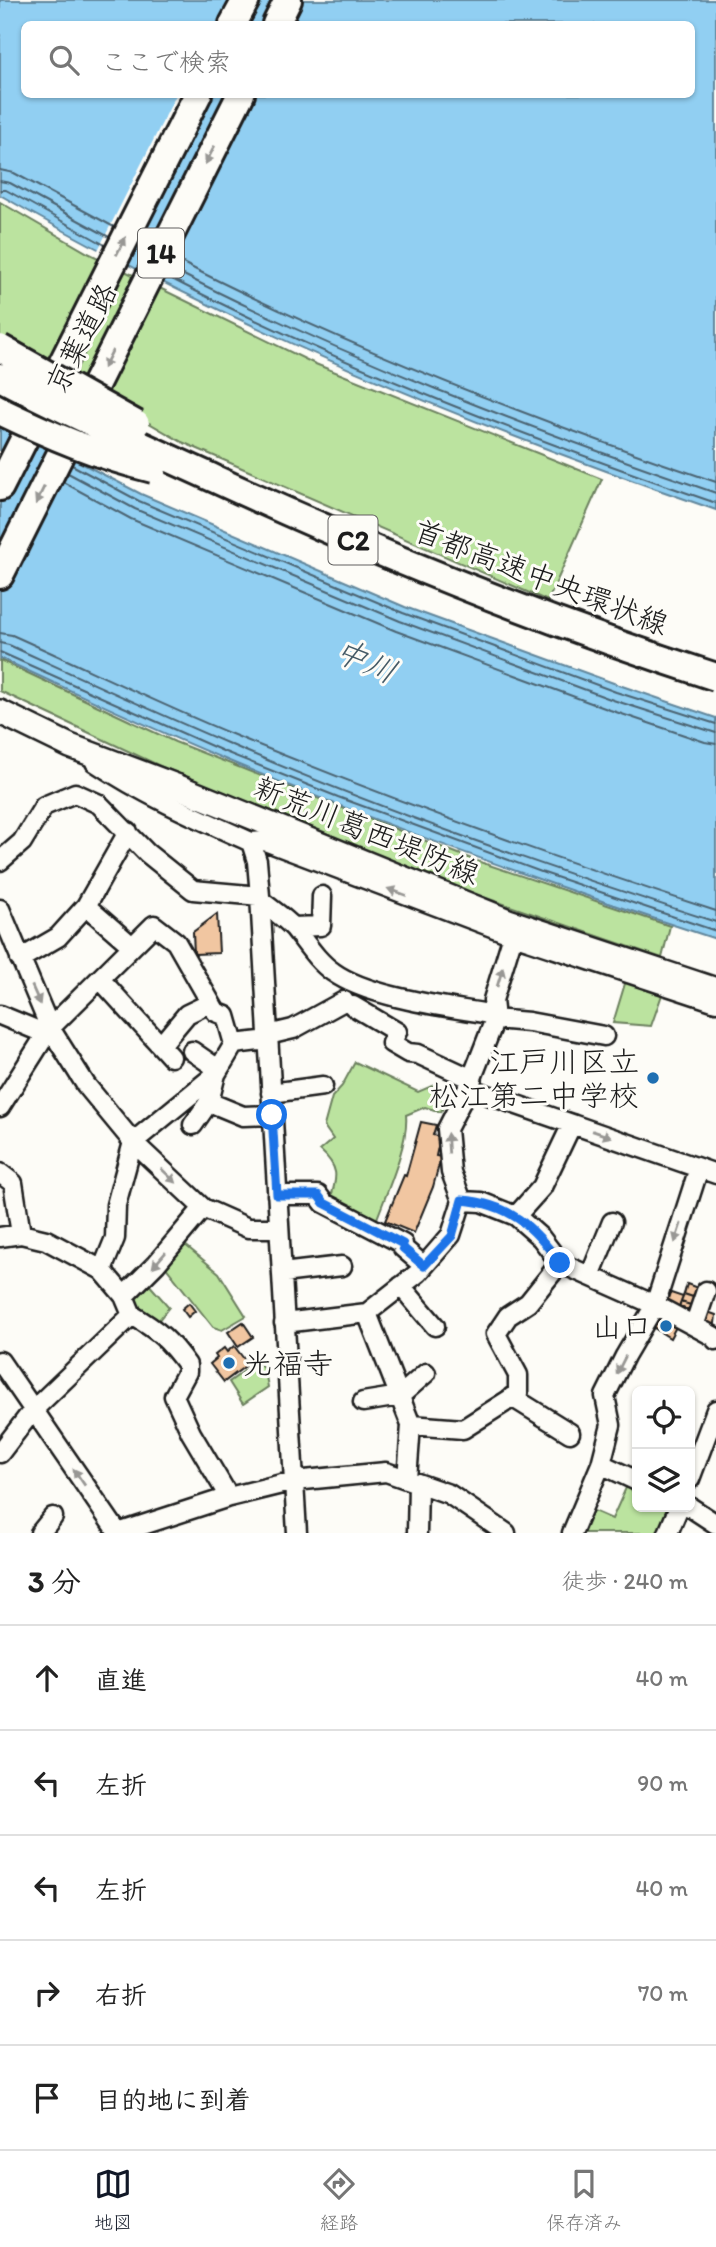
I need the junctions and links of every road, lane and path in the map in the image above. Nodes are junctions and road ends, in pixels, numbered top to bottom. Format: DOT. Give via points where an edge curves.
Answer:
graph roads {
  1 [pos="246,0"];
  2 [pos="288,0"];
  3 [pos="235,21"];
  4 [pos="278,21"];
  5 [pos="196,98"];
  6 [pos="239,98"];
  7 [pos="0,348"];
  8 [pos="0,376"];
  9 [pos="0,394"];
  10 [pos="0,411"];
  11 [pos="153,470"];
  12 [pos="0,487"];
  13 [pos="322,527"];
  14 [pos="0,575"];
  15 [pos="716,677"];
  16 [pos="716,694"];
  17 [pos="0,711"];
  18 [pos="70,746"];
  19 [pos="121,780"];
  20 [pos="99,804"];
  21 [pos="128,832"];
  22 [pos="251,842"];
  23 [pos="0,861"];
  24 [pos="322,896"];
  25 [pos="260,898"];
  26 [pos="86,906"];
  27 [pos="0,909"];
  28 [pos="293,927"];
  29 [pos="513,935"];
  30 [pos="132,946"];
  31 [pos="20,959"];
  32 [pos="101,980"];
  33 [pos="716,990"];
  34 [pos="716,1002"];
  35 [pos="211,1003"];
  36 [pos="0,1015"];
  37 [pos="495,1017"];
  38 [pos="48,1031"];
  39 [pos="604,1036"];
  40 [pos="268,1037"];
  41 [pos="234,1044"];
  42 [pos="192,1051"];
  43 [pos="217,1071"];
  44 [pos="470,1083"];
  45 [pos="323,1086"];
  46 [pos="271,1093"];
  47 [pos="209,1102"];
  48 [pos="0,1107"];
  49 [pos="272,1115"];
  50 [pos="572,1124"];
  51 [pos="192,1125"];
  52 [pos="133,1142"];
  53 [pos="708,1171"];
  54 [pos="0,1173"];
  55 [pos="277,1195"];
  56 [pos="462,1200"];
  57 [pos="203,1208"];
  58 [pos="516,1216"];
  59 [pos="612,1222"];
  60 [pos="279,1228"];
  61 [pos="21,1234"];
  62 [pos="0,1237"];
  63 [pos="560,1263"];
  64 [pos="342,1266"];
  65 [pos="424,1266"];
  66 [pos="103,1270"];
  67 [pos="282,1273"];
  68 [pos="590,1276"];
  69 [pos="401,1286"];
  70 [pos="706,1291"];
  71 [pos="124,1296"];
  72 [pos="655,1305"];
  73 [pos="367,1313"];
  74 [pos="132,1315"];
  75 [pos="284,1323"];
  76 [pos="435,1326"];
  77 [pos="694,1326"];
  78 [pos="716,1340"];
  79 [pos="0,1362"];
  80 [pos="426,1373"];
  81 [pos="400,1396"];
  82 [pos="512,1398"];
  83 [pos="363,1402"];
  84 [pos="33,1410"];
  85 [pos="716,1410"];
  86 [pos="411,1425"];
  87 [pos="570,1433"];
  88 [pos="0,1453"];
  89 [pos="601,1464"];
  90 [pos="695,1466"];
  91 [pos="632,1479"];
  92 [pos="294,1481"];
  93 [pos="413,1481"];
  94 [pos="229,1497"];
  95 [pos="695,1510"];
  96 [pos="677,1512"];
  97 [pos="53,1517"];
  98 [pos="716,1524"];
  99 [pos="40,1533"];
  100 [pos="118,1533"];
  101 [pos="297,1533"];
  102 [pos="417,1533"];
  103 [pos="506,1533"];
  104 [pos="572,1533"];
  105 [pos="668,1533"];
  1 -- 3 [label="highway"];
  2 -- 4 [label="highway"];
  12 -- 5 [label="highway, 京葉道路 / 14, one-way"];
  6 -- 14 [label="highway, 京葉道路 / 14, one-way"];
  7 -- 13 [label="highway, bridge" via="269,491"];
  8 -- 13 [label="highway, 首都高速中央環状線 / C2, bridge"];
  9 -- 11 [label="highway, 首都高速中央環状線 / C2, bridge"];
  10 -- 11 [label="highway, bridge" via="111,459"];
  11 -- 16 [label="highway, 首都高速中央環状線 / C2" via="539,633"];
  13 -- 15 [label="highway, 首都高速中央環状線 / C2, bridge" via="541,617"];
  17 -- 18 [label="main road, 新荒川葛西堤防線"];
  18 -- 19 [label="street"];
  18 -- 33 [label="main road, 新荒川葛西堤防線" via="508,921"];
  19 -- 20 [label="street"];
  19 -- 22 [label="street"];
  20 -- 21 [label="street"];
  20 -- 23 [label="street" via="75,793 44,806 22,842"];
  21 -- 25 [label="street" via="193,890"];
  21 -- 26 [label="street"];
  22 -- 25 [label="street"];
  29 -- 22 [label="street, one-way" via="265,841"];
  24 -- 28 [label="street" via="321,926"];
  25 -- 28 [label="street"];
  25 -- 40 [label="street"];
  26 -- 30 [label="street"];
  26 -- 31 [label="street" via="58,937"];
  27 -- 31 [label="street"];
  28 -- 37 [label="street" via="330,971 345,980"];
  29 -- 34 [label="street"];
  37 -- 29 [label="street, one-way" via="493,1000"];
  30 -- 32 [label="street"];
  30 -- 35 [label="street" via="154,925 176,942"];
  31 -- 38 [label="street, one-way"];
  32 -- 35 [label="street" via="166,1051 187,1014"];
  32 -- 38 [label="street"];
  35 -- 41 [label="street" via="216,1012 226,1016"];
  36 -- 38 [label="street"];
  37 -- 39 [label="street"];
  37 -- 44 [label="street"];
  38 -- 48 [label="street"];
  38 -- 52 [label="street"];
  40 -- 41 [label="street"];
  40 -- 44 [label="street" via="349,1004 397,1032 391,1043"];
  40 -- 46 [label="street"];
  41 -- 43 [label="street"];
  42 -- 43 [label="street"];
  43 -- 47 [label="street"];
  43 -- 52 [label="street"];
  44 -- 50 [label="street"];
  56 -- 44 [label="street, one-way" via="450,1172 447,1129"];
  45 -- 46 [label="street"];
  46 -- 49 [label="street"];
  47 -- 49 [label="street" via="243,1116"];
  47 -- 51 [label="street"];
  49 -- 55 [label="street"];
  50 -- 53 [label="street, one-way"];
  50 -- 58 [label="street" via="542,1188"];
  52 -- 57 [label="street, one-way"];
  52 -- 66 [label="street" via="116,1205 115,1238"];
  53 -- 72 [label="street, one-way"];
  54 -- 61 [label="street" via="13,1183"];
  55 -- 60 [label="street"];
  55 -- 65 [label="street" via="318,1195 324,1203 403,1244"];
  56 -- 58 [label="street"];
  56 -- 65 [label="street" via="452,1236"];
  57 -- 60 [label="street" via="248,1228"];
  57 -- 71 [label="street, one-way"];
  58 -- 63 [label="street"];
  59 -- 68 [label="street"];
  60 -- 67 [label="street"];
  61 -- 62 [label="street"];
  61 -- 66 [label="street" via="46,1240"];
  63 -- 68 [label="street"];
  63 -- 82 [label="street" via="496,1334 518,1375 517,1394"];
  64 -- 67 [label="street"];
  65 -- 69 [label="street"];
  66 -- 71 [label="street"];
  67 -- 75 [label="street"];
  68 -- 72 [label="street"];
  69 -- 73 [label="street"];
  69 -- 76 [label="street"];
  70 -- 77 [label="street"];
  71 -- 74 [label="street"];
  72 -- 77 [label="street"];
  72 -- 89 [label="street, one-way" via="605,1396 611,1425"];
  73 -- 75 [label="street"];
  73 -- 81 [label="street"];
  74 -- 84 [label="street"];
  74 -- 94 [label="street" via="158,1330 187,1365 174,1396"];
  75 -- 92 [label="street"];
  77 -- 78 [label="street"];
  79 -- 84 [label="street"];
  80 -- 81 [label="street"];
  81 -- 83 [label="street"];
  81 -- 86 [label="street"];
  82 -- 86 [label="street" via="463,1429"];
  82 -- 87 [label="street"];
  84 -- 88 [label="street"];
  100 -- 84 [label="street, one-way"];
  85 -- 90 [label="street"];
  86 -- 93 [label="street"];
  89 -- 91 [label="street"];
  89 -- 104 [label="street"];
  92 -- 93 [label="street" via="386,1472"];
  92 -- 94 [label="street"];
  92 -- 101 [label="street"];
  93 -- 102 [label="street"];
  93 -- 103 [label="street" via="449,1494"];
  94 -- 100 [label="street"];
  95 -- 98 [label="street"];
  96 -- 105 [label="street"];
  97 -- 99 [label="street"];
}
